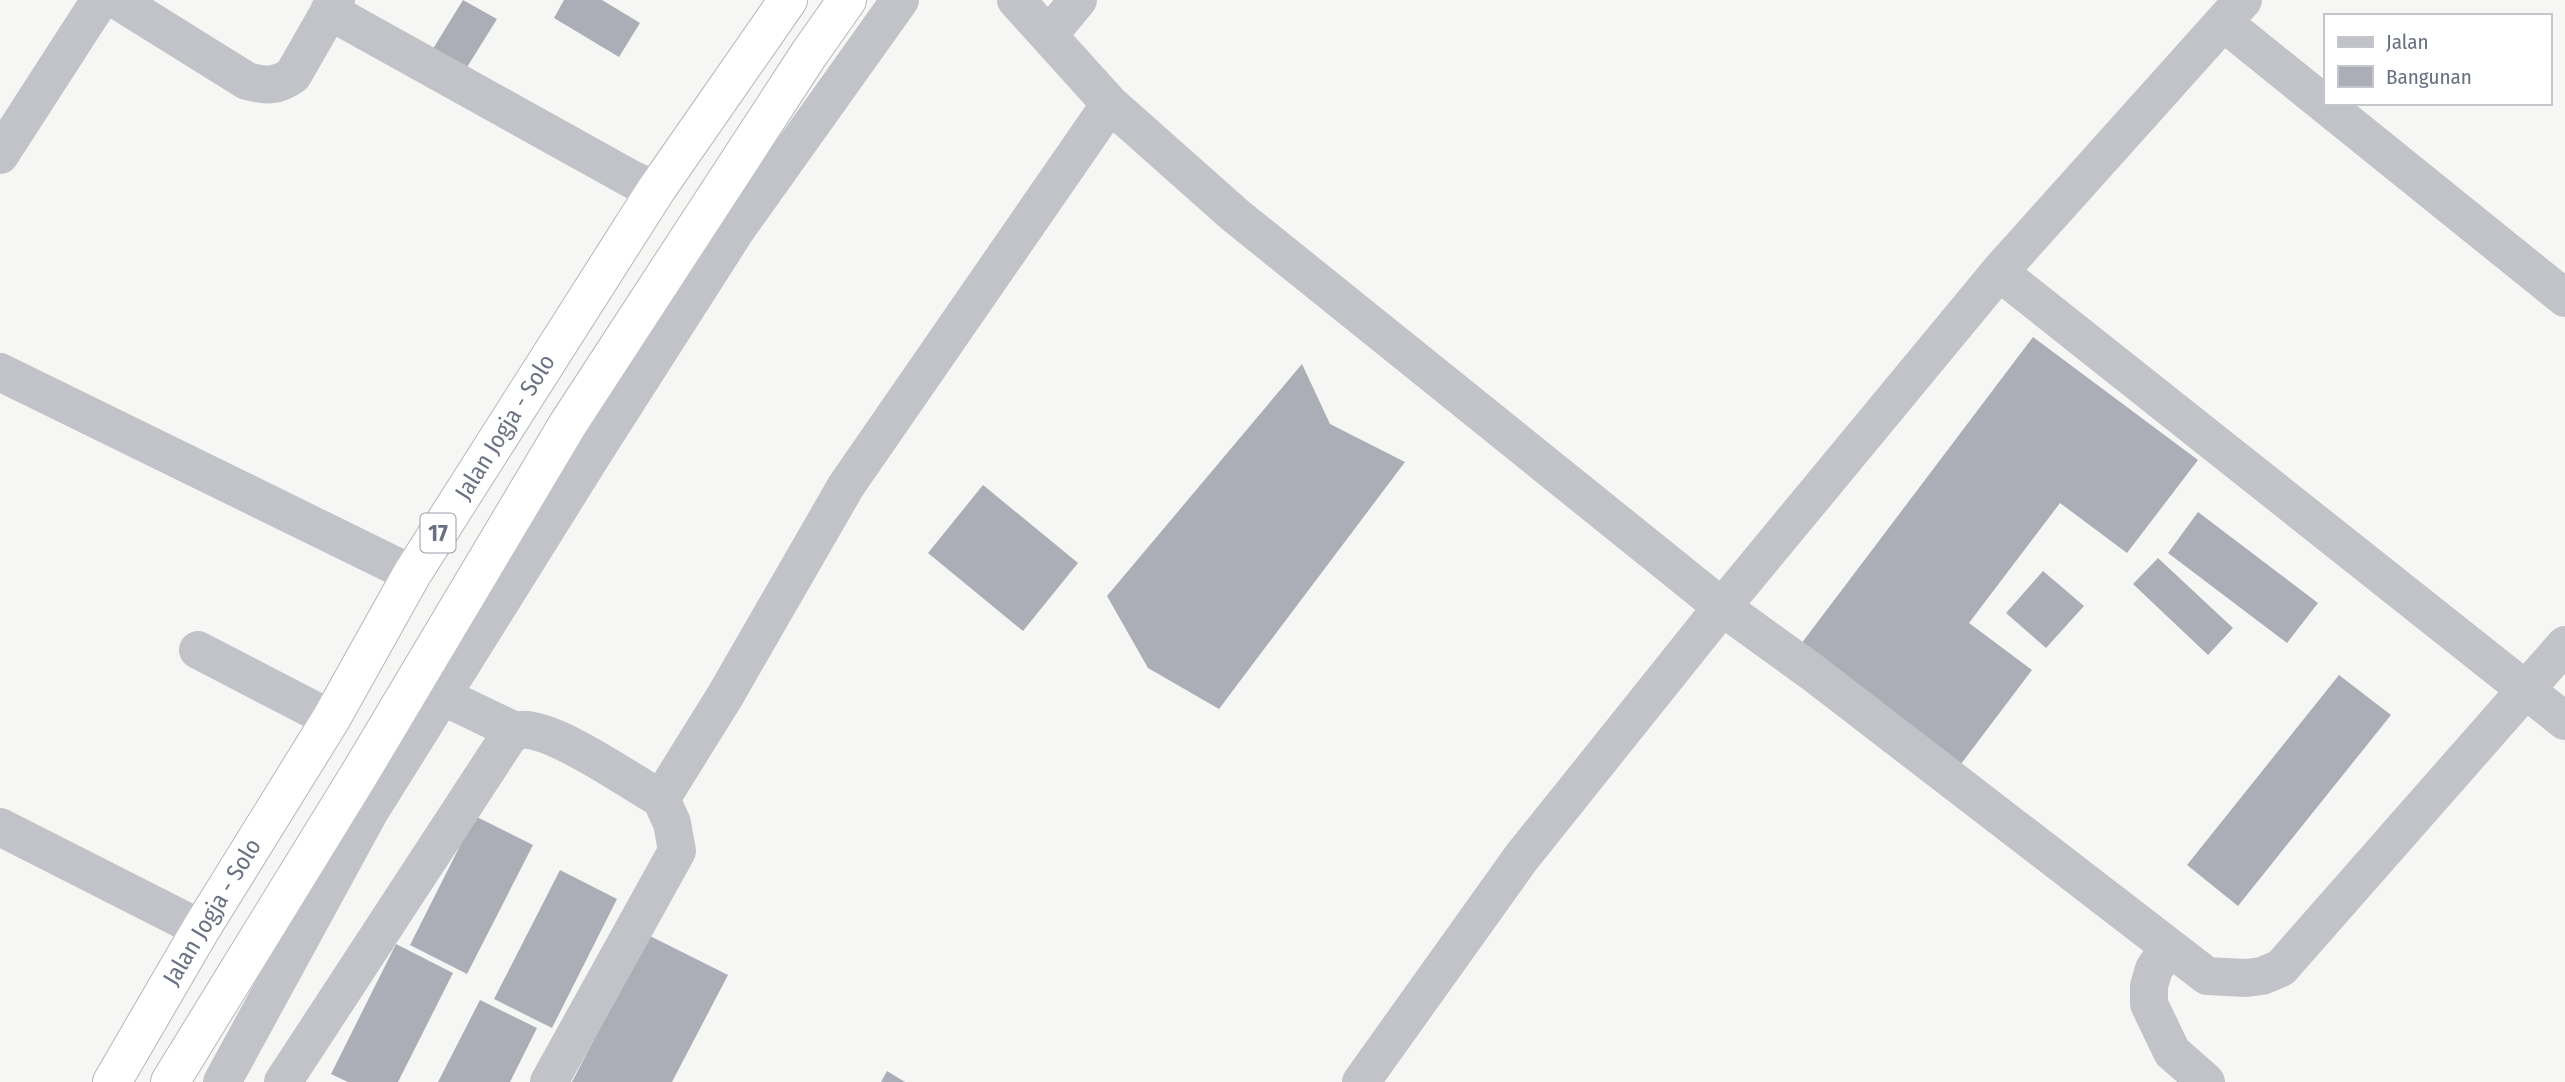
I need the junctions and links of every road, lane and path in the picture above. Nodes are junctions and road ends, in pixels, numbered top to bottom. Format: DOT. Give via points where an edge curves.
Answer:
graph roads {
  1 [pos="100,0"];
  2 [pos="117,0"];
  3 [pos="788,0"];
  4 [pos="847,0"];
  5 [pos="900,0"];
  6 [pos="1016,0"];
  7 [pos="1078,0"];
  8 [pos="333,6"];
  9 [pos="2234,12"];
  10 [pos="1049,35"];
  11 [pos="2324,90"];
  12 [pos="1110,104"];
  13 [pos="2342,105"];
  14 [pos="0,155"];
  15 [pos="656,190"];
  16 [pos="1999,272"];
  17 [pos="2565,298"];
  18 [pos="0,372"];
  19 [pos="412,574"];
  20 [pos="1722,607"];
  21 [pos="2565,645"];
  22 [pos="198,650"];
  23 [pos="428,689"];
  24 [pos="2527,690"];
  25 [pos="331,719"];
  26 [pos="2565,721"];
  27 [pos="515,731"];
  28 [pos="661,799"];
  29 [pos="0,828"];
  30 [pos="201,929"];
  31 [pos="2168,948"];
  32 [pos="111,1082"];
  33 [pos="170,1082"];
  34 [pos="222,1082"];
  35 [pos="283,1082"];
  36 [pos="549,1082"];
  37 [pos="1361,1082"];
  38 [pos="2206,1082"];
  1 -- 14 [label="street"];
  2 -- 8 [label="street" via="247,80 268,86 293,75"];
  3 -- 15 [label="highway, Jalan Jogja - Solo / 17"];
  4 -- 23 [label="highway, 17" via="568,424"];
  5 -- 23 [label="street" via="736,230"];
  6 -- 10 [label="street"];
  7 -- 10 [label="street"];
  8 -- 15 [label="street"];
  9 -- 11 [label="street"];
  9 -- 16 [label="street"];
  10 -- 12 [label="street"];
  12 -- 20 [label="street" via="1235,215"];
  12 -- 28 [label="street" via="846,486"];
  13 -- 17 [label="street"];
  15 -- 19 [label="highway, Jalan Jogja - Solo / 17"];
  16 -- 20 [label="street"];
  16 -- 24 [label="street"];
  18 -- 19 [label="street"];
  19 -- 25 [label="highway, Jalan Jogja - Solo / 17"];
  20 -- 31 [label="street"];
  20 -- 37 [label="street" via="1521,858"];
  21 -- 24 [label="street"];
  22 -- 25 [label="street"];
  23 -- 27 [label="street"];
  23 -- 33 [label="highway, 17"];
  23 -- 34 [label="street" via="370,811"];
  24 -- 26 [label="street"];
  24 -- 31 [label="street" via="2281,968 2246,978 2207,976"];
  25 -- 30 [label="highway, Jalan Jogja - Solo / 17"];
  27 -- 28 [label="street" via="533,730 556,737"];
  27 -- 35 [label="street"];
  28 -- 36 [label="street" via="672,823 677,852"];
  29 -- 30 [label="street"];
  30 -- 32 [label="highway, Jalan Jogja - Solo / 17"];
  31 -- 38 [label="street" via="2154,969 2149,1004 2172,1052"];
}
